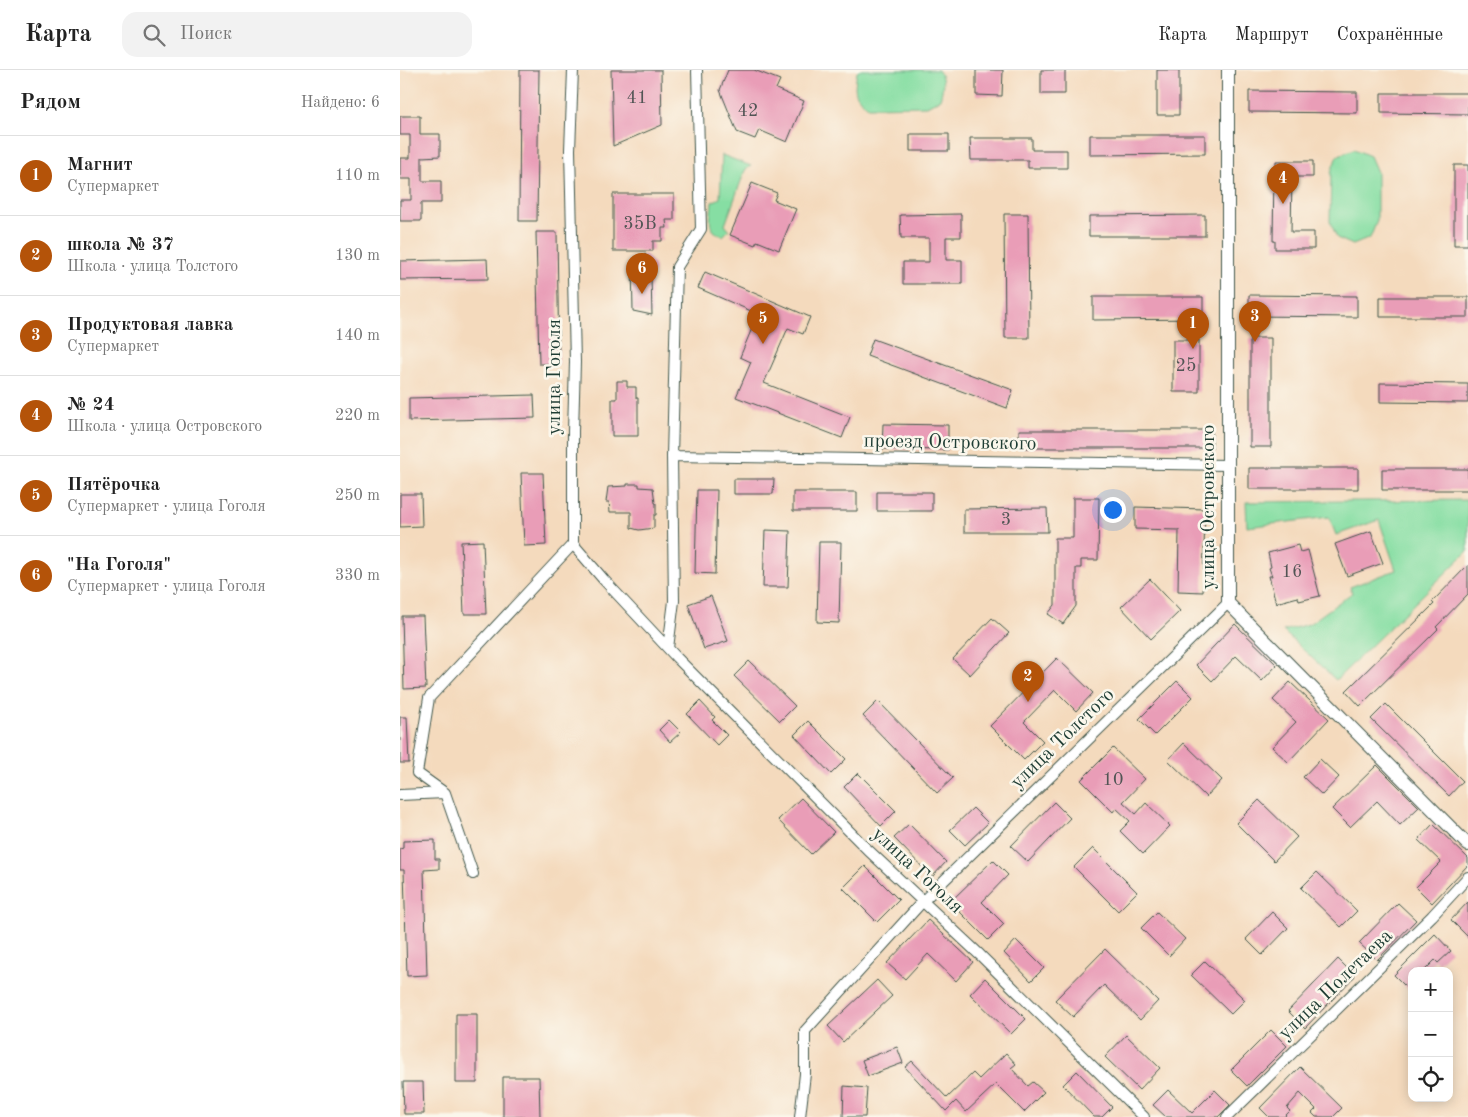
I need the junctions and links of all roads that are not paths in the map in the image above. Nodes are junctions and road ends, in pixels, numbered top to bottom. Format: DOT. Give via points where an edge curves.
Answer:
graph roads {
  1 [pos="574,70"];
  2 [pos="697,70"];
  3 [pos="1228,70"];
  4 [pos="672,456"];
  5 [pos="1228,464"];
  6 [pos="573,544"];
  7 [pos="1228,603"];
  8 [pos="668,648"];
  9 [pos="445,793"];
  10 [pos="400,795"];
  11 [pos="1468,844"];
  12 [pos="473,874"];
  13 [pos="1468,877"];
  14 [pos="923,900"];
  15 [pos="800,1117"];
  16 [pos="1144,1117"];
  17 [pos="1227,1117"];
  1 -- 6 [label="street, улица Гоголя" via="570,150"];
  2 -- 4 [label="street" via="701,229 677,267"];
  3 -- 5 [label="street, улица Островского"];
  4 -- 5 [label="street, проезд Островского"];
  4 -- 8 [label="street" via="674,600"];
  5 -- 7 [label="street, улица Островского"];
  6 -- 8 [label="street, улица Гоголя"];
  6 -- 9 [label="street" via="429,698 417,773"];
  7 -- 11 [label="street, улица Островского"];
  7 -- 14 [label="street, улица Толстого"];
  8 -- 14 [label="street, улица Гоголя" via="868,850"];
  9 -- 10 [label="street"];
  9 -- 12 [label="street"];
  13 -- 17 [label="street, улица Полетаева"];
  14 -- 15 [label="street, улица Толстого" via="805,1031"];
  14 -- 16 [label="street, улица Гоголя"];
}
